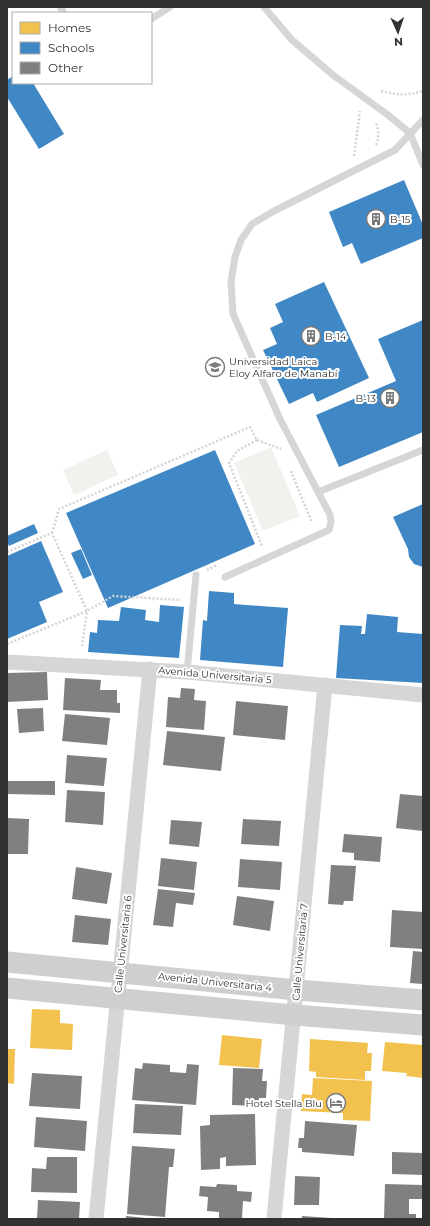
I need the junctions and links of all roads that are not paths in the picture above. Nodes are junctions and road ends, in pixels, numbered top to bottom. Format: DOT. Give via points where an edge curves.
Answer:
graph roads {
  1 [pos="170,7"];
  2 [pos="264,7"];
  3 [pos="152,18"];
  4 [pos="423,120"];
  5 [pos="410,133"];
  6 [pos="423,165"];
  7 [pos="423,450"];
  8 [pos="318,492"];
  9 [pos="196,575"];
  10 [pos="225,577"];
  11 [pos="7,662"];
  12 [pos="150,669"];
  13 [pos="187,672"];
  14 [pos="325,685"];
  15 [pos="423,695"];
  16 [pos="7,962"];
  17 [pos="121,972"];
  18 [pos="7,988"];
  19 [pos="297,990"];
  20 [pos="118,998"];
  21 [pos="423,1000"];
  22 [pos="294,1015"];
  23 [pos="423,1025"];
  24 [pos="96,1219"];
  25 [pos="274,1219"];
  1 -- 3 [label="lane"];
  2 -- 5 [label="lane" via="292,40 333,75"];
  4 -- 5 [label="lane"];
  5 -- 6 [label="lane"];
  5 -- 8 [label="lane" via="395,150 252,224 241,240 235,257 231,282 233,314 280,420"];
  7 -- 8 [label="lane"];
  8 -- 10 [label="lane" via="330,515 329,530"];
  9 -- 13 [label="lane"];
  11 -- 12 [label="street, Avenida Universitaria 5"];
  12 -- 13 [label="street, Avenida Universitaria 5"];
  12 -- 17 [label="street, Calle Universitaria 6"];
  13 -- 14 [label="street, Avenida Universitaria 5"];
  14 -- 15 [label="street, Avenida Universitaria 5"];
  14 -- 19 [label="street, Calle Universitaria 7"];
  16 -- 17 [label="street, Avenida Universitaria 4"];
  17 -- 19 [label="street, Avenida Universitaria 4"];
  17 -- 20 [label="street, Calle Universitaria 6"];
  18 -- 20 [label="street"];
  19 -- 21 [label="street, Avenida Universitaria 4"];
  19 -- 22 [label="street, Calle Universitaria 7"];
  20 -- 22 [label="street"];
  20 -- 24 [label="street, Calle Universitaria 6"];
  22 -- 23 [label="street"];
  22 -- 25 [label="street, Calle Universitaria 7"];
}
